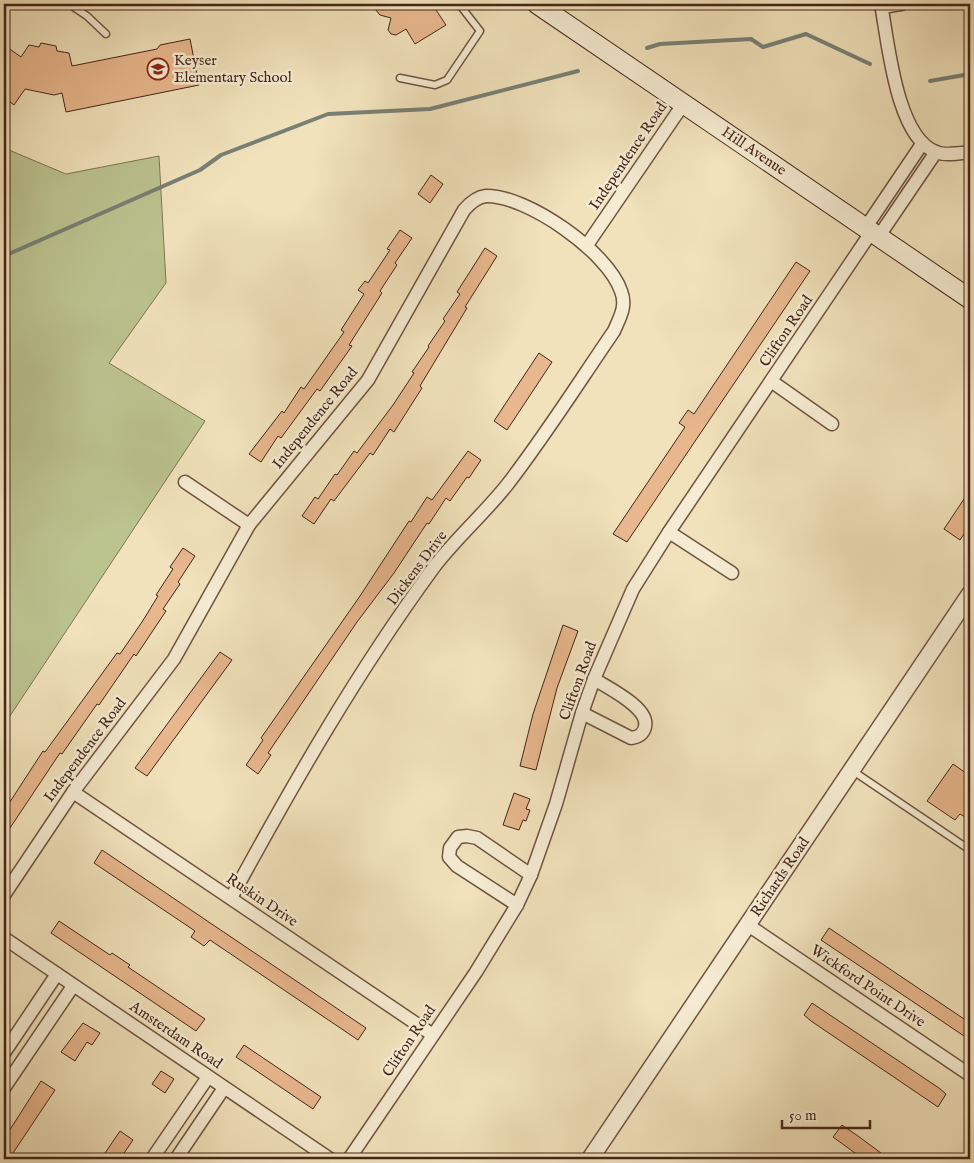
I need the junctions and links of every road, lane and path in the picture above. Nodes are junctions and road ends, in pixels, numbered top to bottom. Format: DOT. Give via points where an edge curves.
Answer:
graph roads {
  1 [pos="70,4"];
  2 [pos="459,4"];
  3 [pos="537,4"];
  4 [pos="901,4"];
  5 [pos="882,6"];
  6 [pos="106,34"];
  7 [pos="400,78"];
  8 [pos="684,103"];
  9 [pos="922,144"];
  10 [pos="936,152"];
  11 [pos="970,152"];
  12 [pos="872,232"];
  13 [pos="587,245"];
  14 [pos="970,299"];
  15 [pos="772,381"];
  16 [pos="832,424"];
  17 [pos="185,482"];
  18 [pos="249,524"];
  19 [pos="669,532"];
  20 [pos="732,573"];
  21 [pos="970,594"];
  22 [pos="594,679"];
  23 [pos="582,712"];
  24 [pos="852,770"];
  25 [pos="73,792"];
  26 [pos="970,850"];
  27 [pos="531,875"];
  28 [pos="4,895"];
  29 [pos="231,898"];
  30 [pos="517,905"];
  31 [pos="748,925"];
  32 [pos="4,938"];
  33 [pos="57,974"];
  34 [pos="73,986"];
  35 [pos="433,1035"];
  36 [pos="4,1053"];
  37 [pos="970,1074"];
  38 [pos="208,1077"];
  39 [pos="4,1088"];
  40 [pos="224,1088"];
  41 [pos="152,1159"];
  42 [pos="176,1159"];
  43 [pos="330,1159"];
  44 [pos="349,1159"];
  45 [pos="590,1159"];
  1 -- 6 [label="lane"];
  2 -- 7 [label="lane" via="480,31 447,80 434,84"];
  3 -- 8 [label="main road, Hill Avenue"];
  4 -- 5 [label="street"];
  5 -- 9 [label="street" via="897,87 910,126"];
  8 -- 12 [label="main road, Hill Avenue"];
  8 -- 13 [label="street, Independence Road"];
  9 -- 10 [label="street"];
  9 -- 12 [label="street"];
  10 -- 11 [label="street"];
  10 -- 12 [label="street"];
  12 -- 14 [label="main road, Hill Avenue"];
  12 -- 15 [label="street, Clifton Road"];
  13 -- 18 [label="street, Independence Road" via="522,203 484,196 472,201 368,380"];
  13 -- 29 [label="street, Dickens Drive" via="608,268 622,291 624,310 614,331 524,463 435,566 358,679 303,767"];
  15 -- 16 [label="street"];
  15 -- 19 [label="street, Clifton Road"];
  17 -- 18 [label="street"];
  18 -- 25 [label="street, Independence Road" via="174,659"];
  19 -- 20 [label="street"];
  19 -- 22 [label="street, Clifton Road" via="633,589"];
  21 -- 24 [label="street, Richards Road"];
  22 -- 23 [label="street, Clifton Road"];
  22 -- 23 [label="street" via="641,710 646,720 645,730 640,736 631,738"];
  23 -- 27 [label="street, Clifton Road" via="556,804"];
  24 -- 26 [label="lane"];
  24 -- 31 [label="street, Richards Road"];
  25 -- 28 [label="street, Independence Road"];
  25 -- 29 [label="street, Ruskin Drive"];
  27 -- 30 [label="street, Clifton Road"];
  27 -- 30 [label="street" via="477,838 458,837 450,848 449,857 457,866"];
  29 -- 35 [label="street, Ruskin Drive"];
  30 -- 35 [label="street, Clifton Road"];
  31 -- 37 [label="street, Wickford Point Drive"];
  31 -- 45 [label="street, Richards Road"];
  32 -- 33 [label="street, Amsterdam Road"];
  33 -- 34 [label="street, Amsterdam Road"];
  33 -- 36 [label="street"];
  34 -- 38 [label="street, Amsterdam Road"];
  34 -- 39 [label="street"];
  35 -- 44 [label="street, Clifton Road"];
  38 -- 40 [label="street, Amsterdam Road"];
  38 -- 41 [label="street"];
  40 -- 42 [label="street"];
  40 -- 43 [label="street, Amsterdam Road"];
}
